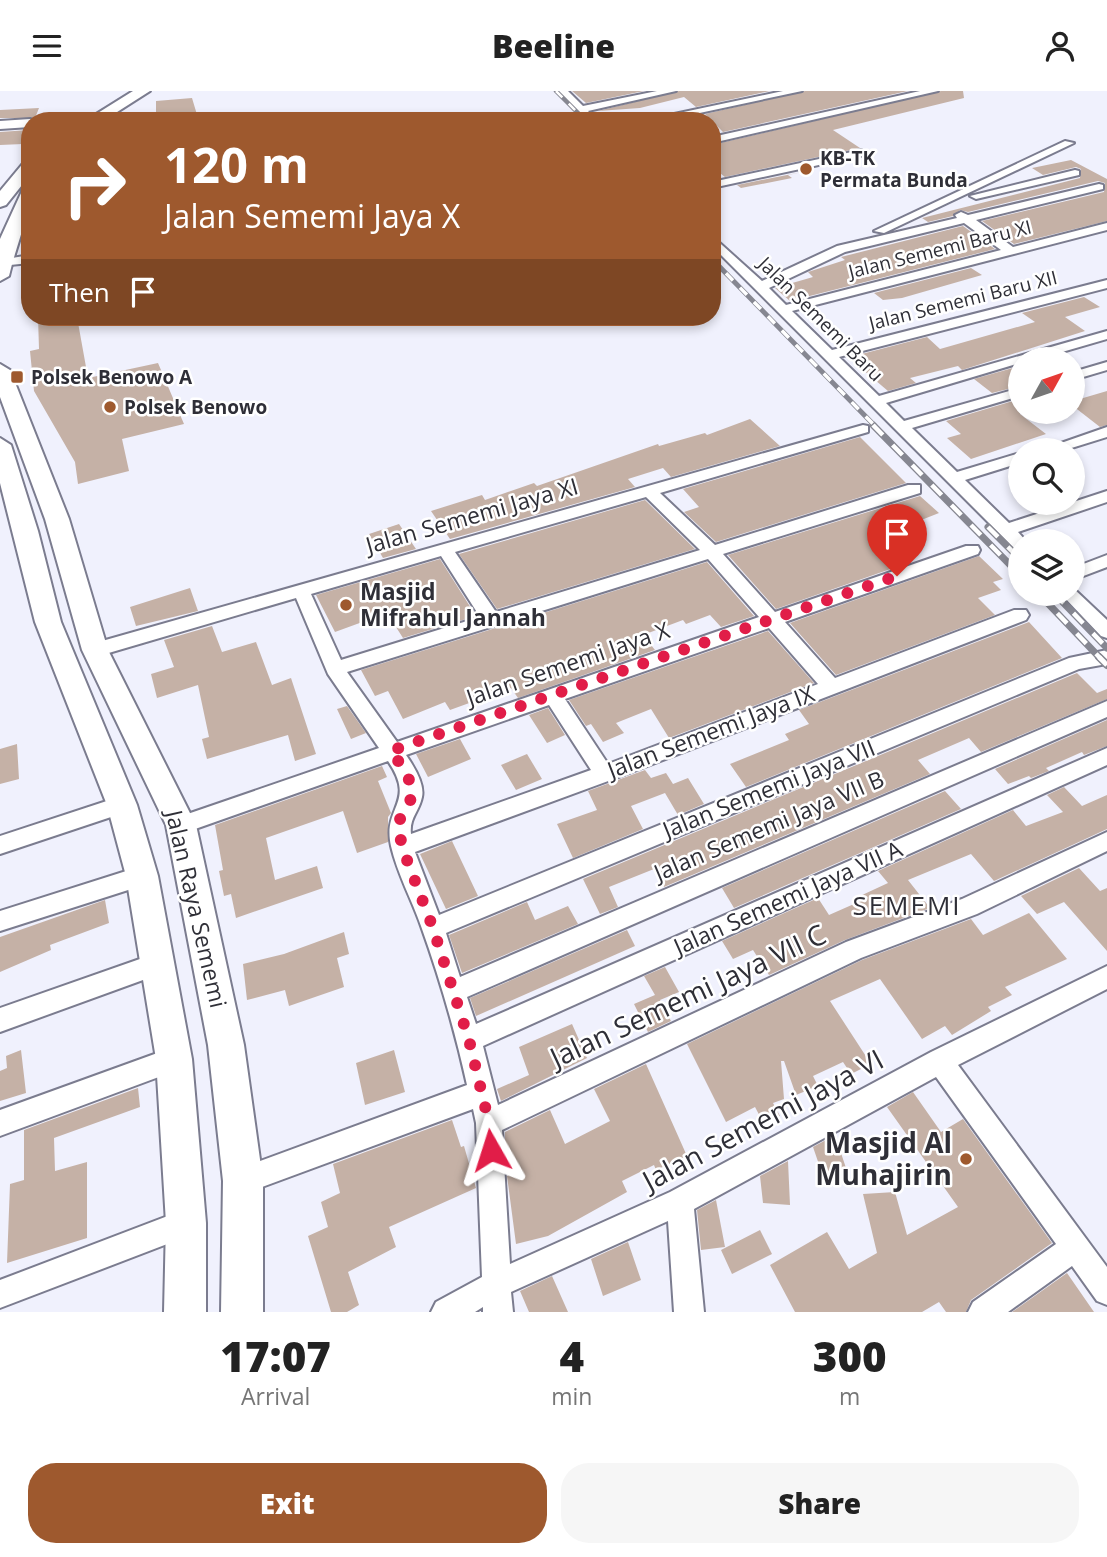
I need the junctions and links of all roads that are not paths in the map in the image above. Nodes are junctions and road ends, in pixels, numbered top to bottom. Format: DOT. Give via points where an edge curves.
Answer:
graph roads {
  1 [pos="563,91"];
  2 [pos="625,91"];
  3 [pos="671,91"];
  4 [pos="797,91"];
  5 [pos="933,91"];
  6 [pos="149,94"];
  7 [pos="577,105"];
  8 [pos="111,112"];
  9 [pos="124,112"];
  10 [pos="584,112"];
  11 [pos="691,112"];
  12 [pos="21,124"];
  13 [pos="0,125"];
  14 [pos="721,138"];
  15 [pos="1069,143"];
  16 [pos="861,153"];
  17 [pos="1075,173"];
  18 [pos="21,175"];
  19 [pos="721,182"];
  20 [pos="1099,187"];
  21 [pos="0,202"];
  22 [pos="944,203"];
  23 [pos="21,212"];
  24 [pos="967,219"];
  25 [pos="1107,226"];
  26 [pos="721,248"];
  27 [pos="841,249"];
  28 [pos="1011,251"];
  29 [pos="21,262"];
  30 [pos="1,270"];
  31 [pos="1107,283"];
  32 [pos="760,287"];
  33 [pos="782,310"];
  34 [pos="1107,335"];
  35 [pos="1064,347"];
  36 [pos="829,355"];
  37 [pos="1008,363"];
  38 [pos="1107,366"];
  39 [pos="0,370"];
  40 [pos="1085,372"];
  41 [pos="1008,395"];
  42 [pos="876,401"];
  43 [pos="903,426"];
  44 [pos="863,429"];
  45 [pos="1107,432"];
  46 [pos="1085,439"];
  47 [pos="0,446"];
  48 [pos="1008,462"];
  49 [pos="955,478"];
  50 [pos="647,489"];
  51 [pos="914,489"];
  52 [pos="1107,496"];
  53 [pos="1006,530"];
  54 [pos="444,548"];
  55 [pos="972,550"];
  56 [pos="711,551"];
  57 [pos="1107,561"];
  58 [pos="1085,569"];
  59 [pos="301,590"];
  60 [pos="1083,606"];
  61 [pos="1020,615"];
  62 [pos="491,619"];
  63 [pos="772,620"];
  64 [pos="1107,631"];
  65 [pos="95,650"];
  66 [pos="1107,657"];
  67 [pos="335,669"];
  68 [pos="831,686"];
  69 [pos="553,696"];
  70 [pos="1107,709"];
  71 [pos="390,751"];
  72 [pos="1107,756"];
  73 [pos="604,774"];
  74 [pos="122,805"];
  75 [pos="181,825"];
  76 [pos="1107,841"];
  77 [pos="0,845"];
  78 [pos="402,847"];
  79 [pos="142,876"];
  80 [pos="0,921"];
  81 [pos="433,928"];
  82 [pos="158,964"];
  83 [pos="1107,977"];
  84 [pos="452,992"];
  85 [pos="0,1020"];
  86 [pos="469,1040"];
  87 [pos="174,1059"];
  88 [pos="940,1061"];
  89 [pos="481,1093"];
  90 [pos="0,1123"];
  91 [pos="489,1123"];
  92 [pos="243,1181"];
  93 [pos="680,1202"];
  94 [pos="186,1223"];
  95 [pos="1075,1247"];
  96 [pos="499,1283"];
  97 [pos="1107,1291"];
  98 [pos="0,1294"];
  99 [pos="186,1312"];
  100 [pos="242,1312"];
  101 [pos="446,1312"];
  102 [pos="498,1312"];
  103 [pos="689,1312"];
  104 [pos="983,1312"];
  1 -- 7 [label="street"];
  2 -- 7 [label="street"];
  3 -- 7 [label="street"];
  4 -- 11 [label="street"];
  5 -- 14 [label="street"];
  6 -- 8 [label="main road"];
  6 -- 9 [label="main road"];
  7 -- 10 [label="street"];
  12 -- 13 [label="main road"];
  15 -- 22 [label="street"];
  16 -- 19 [label="street"];
  17 -- 22 [label="street"];
  18 -- 21 [label="main road"];
  20 -- 24 [label="street"];
  22 -- 24 [label="street"];
  22 -- 27 [label="street"];
  23 -- 30 [label="main road"];
  24 -- 27 [label="street"];
  24 -- 28 [label="street"];
  25 -- 28 [label="street, Jalan Sememi Baru XI"];
  26 -- 32 [label="street, Jalan Sememi Baru"];
  27 -- 32 [label="street"];
  28 -- 33 [label="street, Jalan Sememi Baru XI"];
  29 -- 30 [label="street"];
  31 -- 36 [label="street, Jalan Sememi Baru XII"];
  32 -- 33 [label="street, Jalan Sememi Baru"];
  33 -- 36 [label="street, Jalan Sememi Baru"];
  34 -- 35 [label="street"];
  36 -- 42 [label="street, Jalan Sememi Baru"];
  37 -- 42 [label="street"];
  38 -- 40 [label="street"];
  39 -- 65 [label="main road, Jalan Raya Sememi" via="57,519"];
  41 -- 43 [label="street"];
  42 -- 43 [label="street, Jalan Sememi Baru"];
  43 -- 49 [label="street, Jalan Sememi Baru"];
  44 -- 50 [label="street, Jalan Sememi Jaya XI"];
  45 -- 46 [label="street"];
  47 -- 74 [label="main road, Jalan Raya Sememi" via="48,622"];
  48 -- 49 [label="street"];
  49 -- 53 [label="street, Jalan Sememi Baru"];
  50 -- 54 [label="street, Jalan Sememi Jaya XI"];
  50 -- 56 [label="street"];
  51 -- 56 [label="street"];
  52 -- 53 [label="street"];
  54 -- 59 [label="street, Jalan Sememi Jaya XI"];
  54 -- 62 [label="street"];
  55 -- 63 [label="street, Jalan Sememi Jaya X"];
  56 -- 62 [label="street"];
  56 -- 63 [label="street"];
  57 -- 58 [label="street"];
  59 -- 65 [label="street, Jalan Sememi Jaya XI"];
  59 -- 67 [label="street"];
  60 -- 64 [label="street"];
  61 -- 68 [label="street, Jalan Sememi Jaya IX"];
  62 -- 67 [label="street"];
  63 -- 68 [label="street"];
  63 -- 69 [label="street, Jalan Sememi Jaya X"];
  65 -- 75 [label="main road, Jalan Raya Sememi"];
  66 -- 81 [label="street, Jalan Sememi Jaya VII" via="1076,663"];
  67 -- 71 [label="street"];
  68 -- 73 [label="street, Jalan Sememi Jaya IX"];
  69 -- 71 [label="street, Jalan Sememi Jaya X"];
  69 -- 73 [label="street"];
  70 -- 84 [label="street, Jalan Sememi Jaya VII B"];
  71 -- 75 [label="street, Jalan Sememi Jaya X"];
  71 -- 78 [label="street" via="412,787 412,797 398,823"];
  72 -- 86 [label="street, Jalan Sememi Jaya VII A"];
  73 -- 78 [label="street, Jalan Sememi Jaya IX"];
  74 -- 77 [label="street"];
  74 -- 79 [label="main road, Jalan Raya Sememi"];
  75 -- 92 [label="main road, Jalan Raya Sememi" via="226,1045"];
  76 -- 91 [label="street, Jalan Sememi Jaya VII C" via="969,907 854,950"];
  78 -- 81 [label="street"];
  79 -- 80 [label="street"];
  79 -- 82 [label="main road, Jalan Raya Sememi"];
  81 -- 84 [label="street"];
  82 -- 85 [label="street"];
  82 -- 87 [label="main road, Jalan Raya Sememi"];
  83 -- 88 [label="street, Jalan Sememi Jaya VI"];
  84 -- 86 [label="street"];
  86 -- 89 [label="street"];
  87 -- 90 [label="street"];
  87 -- 94 [label="main road, Jalan Raya Sememi"];
  88 -- 93 [label="street, Jalan Sememi Jaya VI"];
  88 -- 95 [label="street"];
  89 -- 91 [label="street"];
  89 -- 92 [label="street"];
  91 -- 96 [label="street"];
  92 -- 100 [label="main road, Jalan Raya Sememi"];
  93 -- 96 [label="street, Jalan Sememi Jaya VI"];
  93 -- 103 [label="street"];
  94 -- 98 [label="street"];
  94 -- 99 [label="main road, Jalan Raya Sememi"];
  95 -- 97 [label="street"];
  95 -- 104 [label="street"];
  96 -- 101 [label="street, Jalan Sememi Jaya VI"];
  96 -- 102 [label="street"];
}
